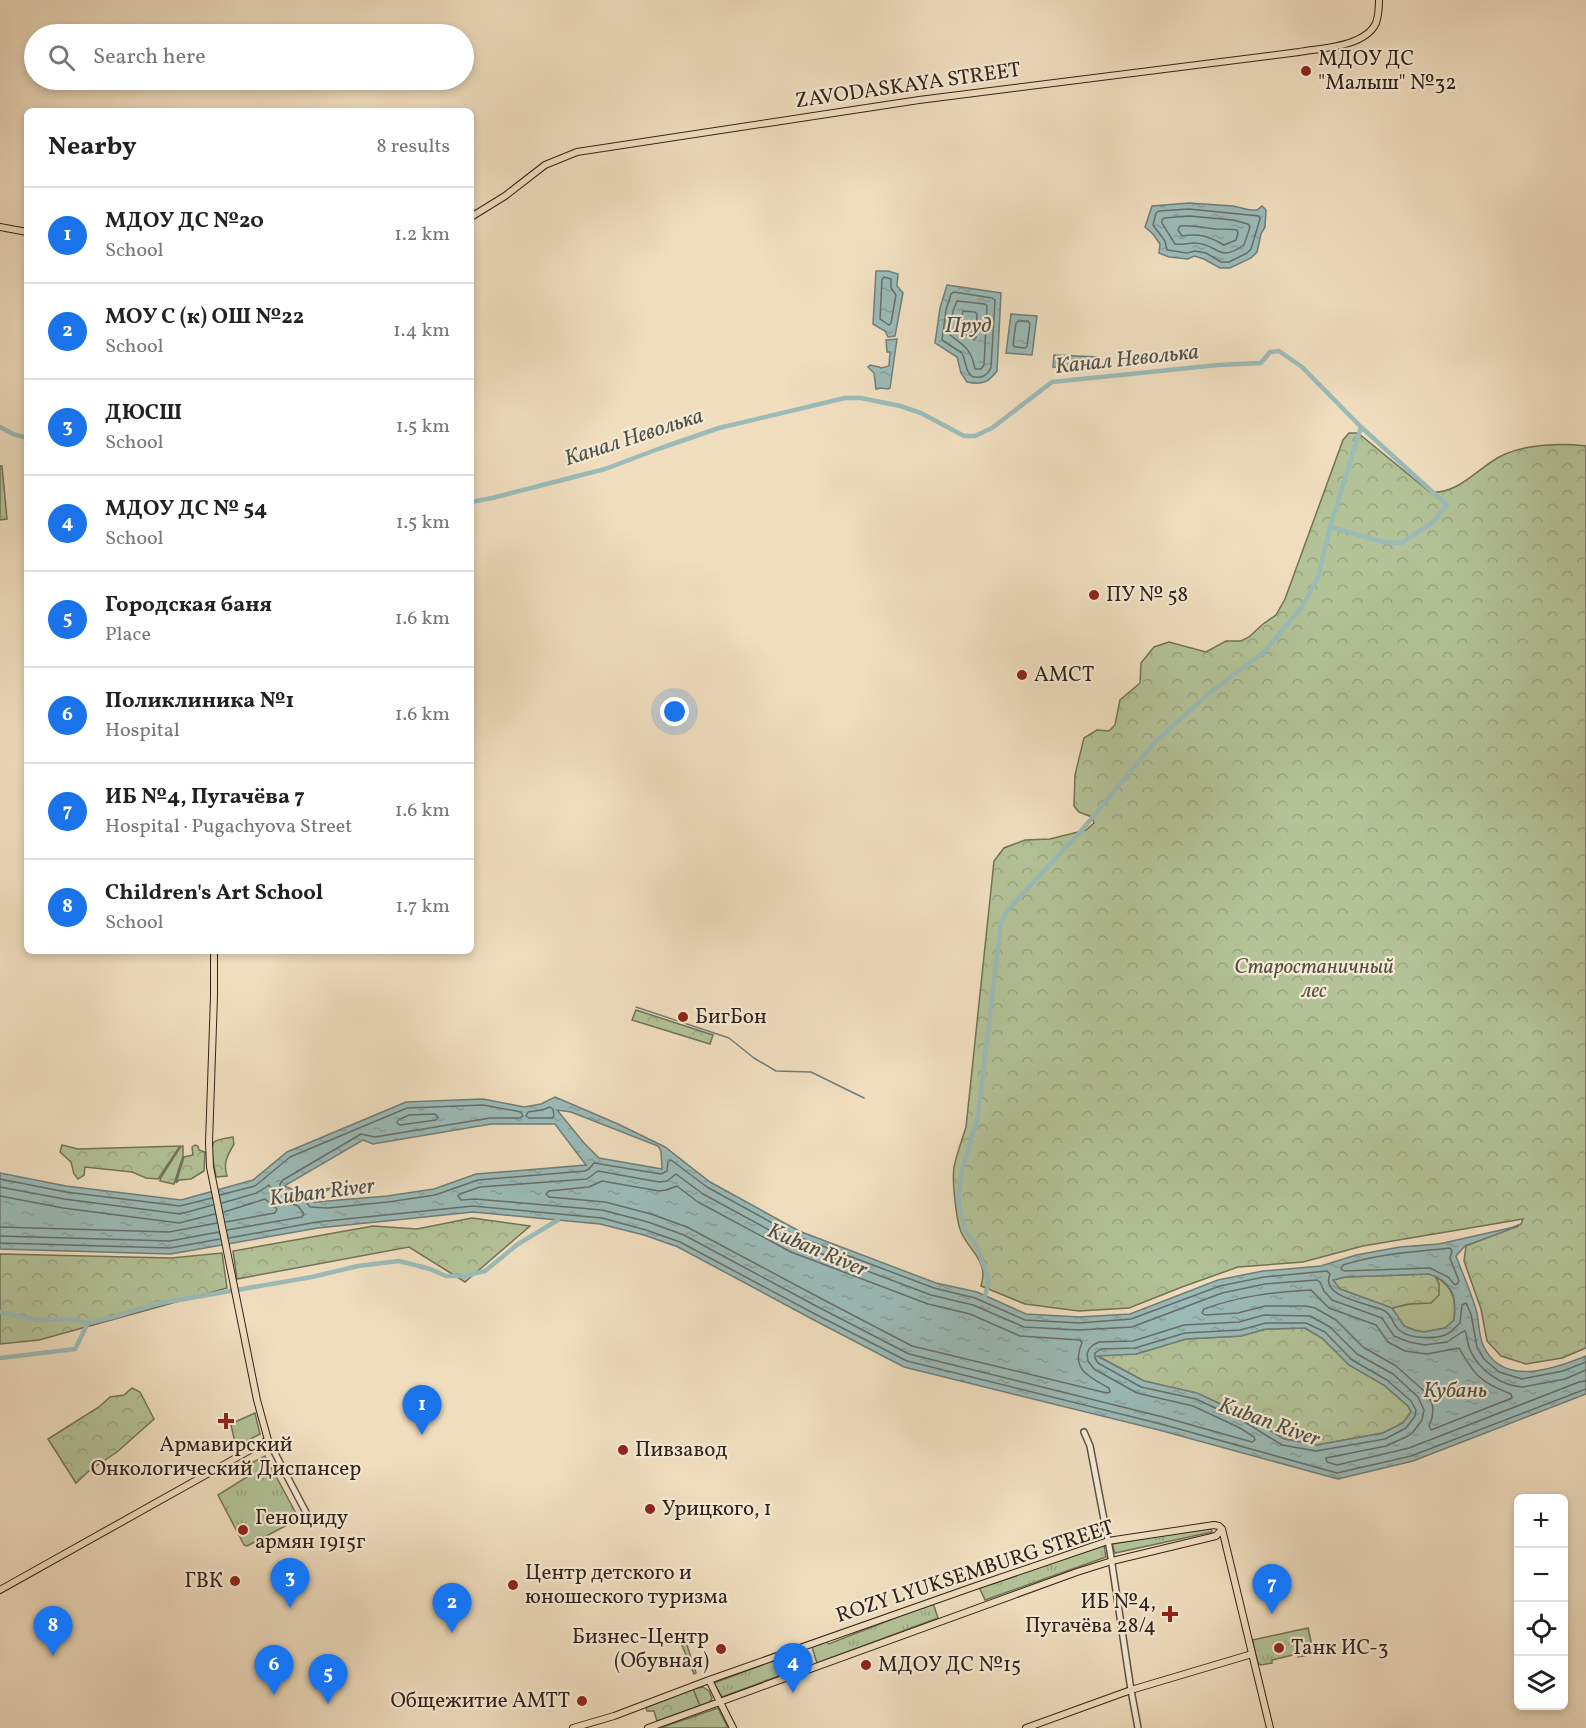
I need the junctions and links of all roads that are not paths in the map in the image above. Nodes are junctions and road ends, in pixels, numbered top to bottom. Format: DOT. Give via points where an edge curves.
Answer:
graph roads {
  1 [pos="1379,0"];
  2 [pos="474,215"];
  3 [pos="0,227"];
  4 [pos="24,231"];
  5 [pos="214,954"];
  6 [pos="1084,1432"];
  7 [pos="268,1440"];
  8 [pos="310,1520"];
  9 [pos="1222,1528"];
  10 [pos="1108,1542"];
  11 [pos="1112,1561"];
  12 [pos="0,1590"];
  13 [pos="1252,1654"];
  14 [pos="709,1680"];
  15 [pos="1131,1690"];
  16 [pos="720,1702"];
  17 [pos="573,1728"];
  18 [pos="648,1728"];
  19 [pos="733,1728"];
  20 [pos="1026,1728"];
  21 [pos="1138,1728"];
  22 [pos="1270,1728"];
  1 -- 2 [label="main road, ZAVODASKAYA STREET" via="1376,24 1367,35 1347,44 919,100 577,152 552,161"];
  3 -- 4 [label="main road"];
  5 -- 7 [label="main road" via="209,1143 212,1176"];
  6 -- 10 [label="street"];
  7 -- 8 [label="street"];
  7 -- 12 [label="main road"];
  9 -- 10 [label="main road, ROZY LYUKSEMBURG STREET" via="1214,1525"];
  9 -- 11 [label="main road, ROZY LYUKSEMBURG STREET" via="1216,1536"];
  9 -- 13 [label="main road"];
  10 -- 11 [label="street"];
  10 -- 14 [label="main road, ROZY LYUKSEMBURG STREET"];
  11 -- 15 [label="street"];
  11 -- 16 [label="main road, ROZY LYUKSEMBURG STREET"];
  13 -- 15 [label="main road"];
  13 -- 22 [label="main road"];
  14 -- 16 [label="main road"];
  14 -- 17 [label="main road, ROZY LYUKSEMBURG STREET"];
  15 -- 20 [label="main road"];
  15 -- 21 [label="street"];
  16 -- 18 [label="main road, ROZY LYUKSEMBURG STREET"];
  16 -- 19 [label="main road"];
}
